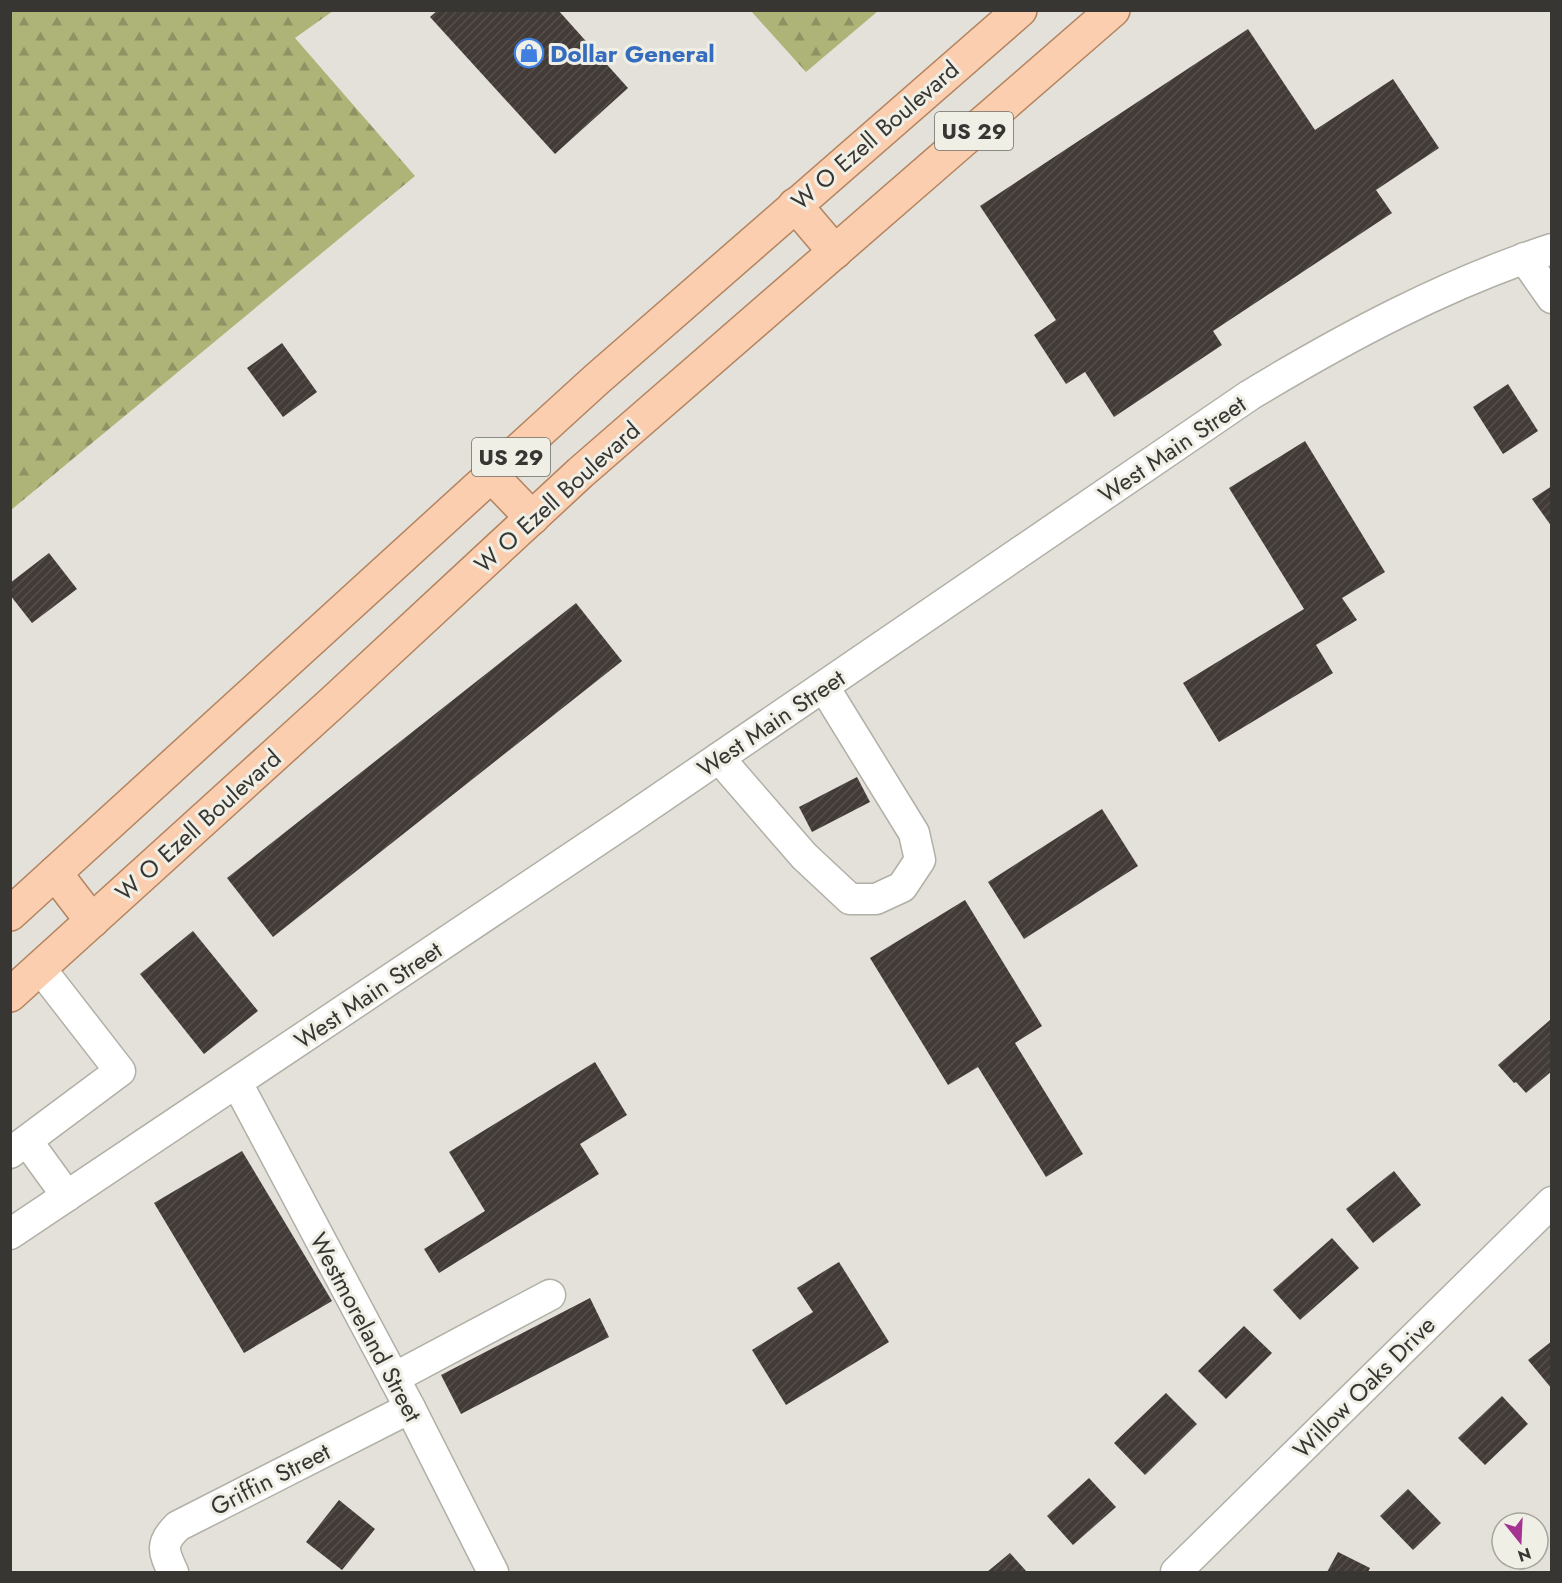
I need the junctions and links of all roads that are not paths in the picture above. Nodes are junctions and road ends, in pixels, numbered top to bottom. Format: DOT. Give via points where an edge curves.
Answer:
graph roads {
  1 [pos="1020,10"];
  2 [pos="1113,10"];
  3 [pos="795,205"];
  4 [pos="835,252"];
  5 [pos="1538,253"];
  6 [pos="1551,298"];
  7 [pos="491,475"];
  8 [pos="532,518"];
  9 [pos="824,687"];
  10 [pos="719,758"];
  11 [pos="55,873"];
  12 [pos="10,914"];
  13 [pos="92,921"];
  14 [pos="40,968"];
  15 [pos="10,994"];
  16 [pos="237,1083"];
  17 [pos="19,1147"];
  18 [pos="67,1196"];
  19 [pos="1551,1202"];
  20 [pos="10,1234"];
  21 [pos="550,1295"];
  22 [pos="394,1378"];
  23 [pos="410,1408"];
  24 [pos="173,1572"];
  25 [pos="493,1572"];
  26 [pos="1176,1572"];
  1 -- 3 [label="main road, W O Ezell Boulevard / US 29"];
  2 -- 4 [label="main road, W O Ezell Boulevard / US 29"];
  3 -- 4 [label="main road"];
  3 -- 7 [label="main road, W O Ezell Boulevard / US 29"];
  4 -- 8 [label="main road, W O Ezell Boulevard / US 29"];
  5 -- 6 [label="street"];
  5 -- 9 [label="street, West Main Street" via="1380,321 1314,357 1250,396"];
  7 -- 8 [label="main road"];
  7 -- 11 [label="main road, W O Ezell Boulevard / US 29"];
  8 -- 13 [label="main road, W O Ezell Boulevard / US 29"];
  9 -- 10 [label="street, West Main Street"];
  9 -- 10 [label="street" via="914,833 920,860 902,887 876,899 850,899 804,856"];
  10 -- 16 [label="street, West Main Street"];
  11 -- 12 [label="main road, W O Ezell Boulevard / US 29"];
  11 -- 13 [label="main road"];
  13 -- 14 [label="main road, W O Ezell Boulevard / US 29"];
  14 -- 15 [label="main road, W O Ezell Boulevard / US 29"];
  14 -- 17 [label="street" via="120,1071"];
  16 -- 18 [label="street, West Main Street"];
  16 -- 22 [label="street, Westmoreland Street"];
  17 -- 18 [label="street"];
  18 -- 20 [label="street, West Main Street"];
  19 -- 26 [label="street, Willow Oaks Drive"];
  21 -- 22 [label="street"];
  22 -- 23 [label="street, Westmoreland Street"];
  23 -- 24 [label="street, Griffin Street" via="178,1526 168,1536 164,1551"];
  23 -- 25 [label="street, Westmoreland Street"];
}
